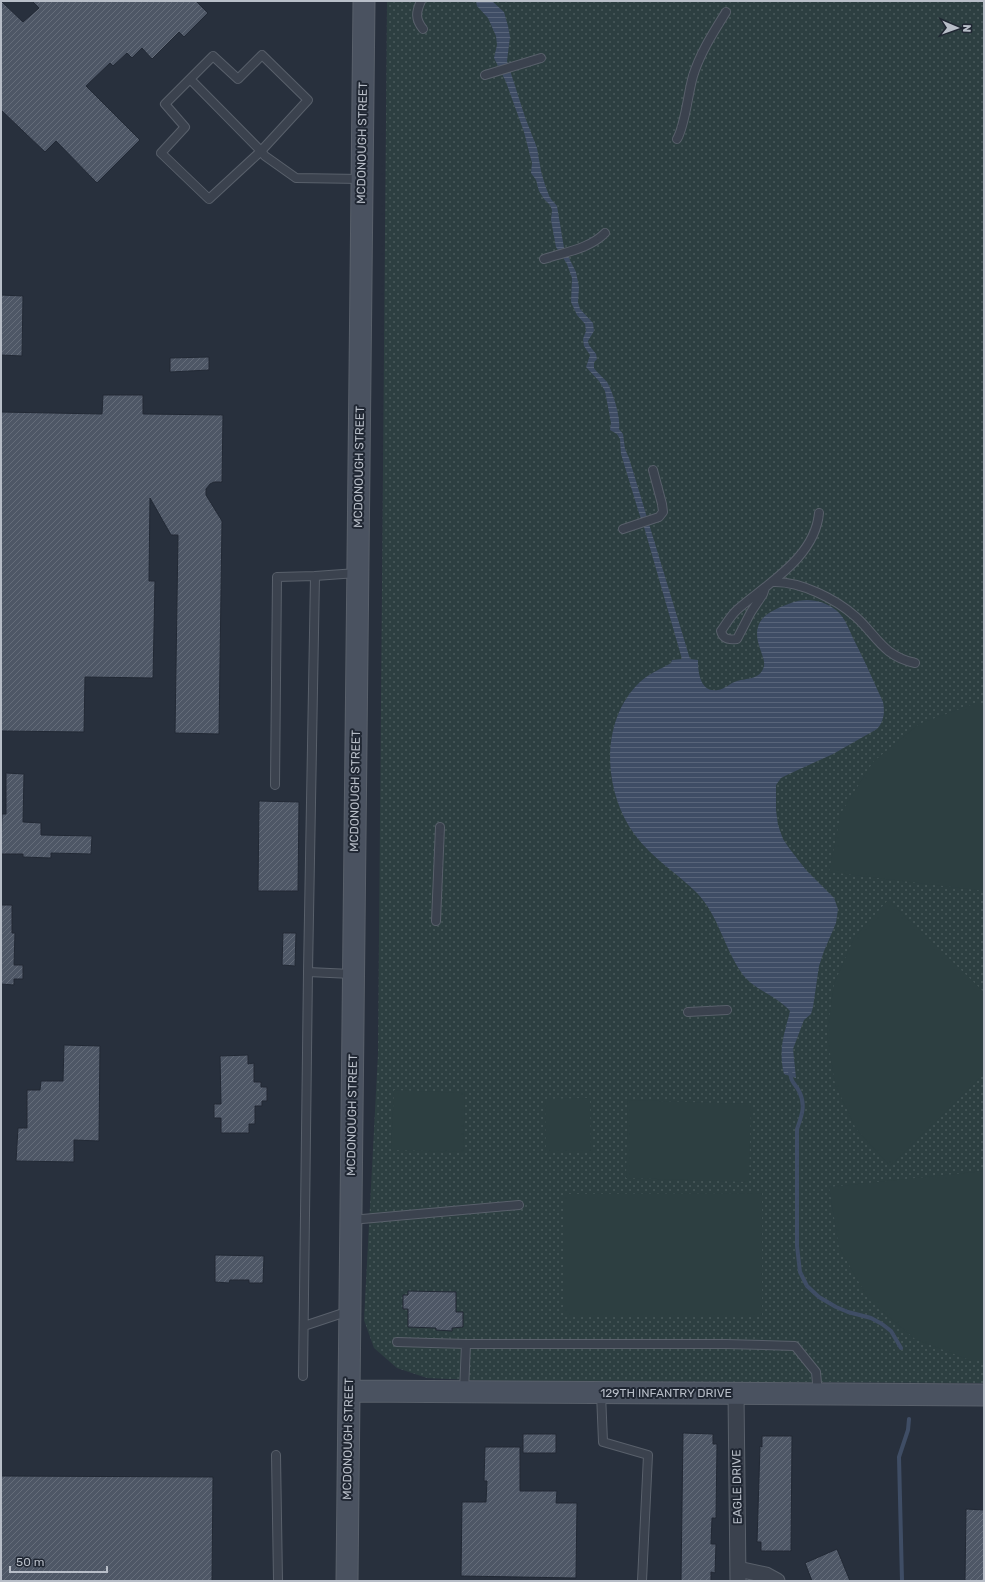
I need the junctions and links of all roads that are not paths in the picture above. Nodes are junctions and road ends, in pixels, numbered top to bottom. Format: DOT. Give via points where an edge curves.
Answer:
graph roads {
  1 [pos="364,1"];
  2 [pos="421,1"];
  3 [pos="726,12"];
  4 [pos="423,28"];
  5 [pos="541,58"];
  6 [pos="485,75"];
  7 [pos="190,79"];
  8 [pos="677,139"];
  9 [pos="261,151"];
  10 [pos="362,179"];
  11 [pos="605,233"];
  12 [pos="544,259"];
  13 [pos="653,470"];
  14 [pos="820,513"];
  15 [pos="623,529"];
  16 [pos="358,573"];
  17 [pos="315,576"];
  18 [pos="773,582"];
  19 [pos="765,588"];
  20 [pos="914,663"];
  21 [pos="275,785"];
  22 [pos="440,827"];
  23 [pos="436,922"];
  24 [pos="308,972"];
  25 [pos="353,974"];
  26 [pos="727,1010"];
  27 [pos="688,1012"];
  28 [pos="519,1205"];
  29 [pos="351,1220"];
  30 [pos="350,1311"];
  31 [pos="304,1326"];
  32 [pos="397,1342"];
  33 [pos="466,1344"];
  34 [pos="303,1376"];
  35 [pos="349,1391"];
  36 [pos="464,1391"];
  37 [pos="601,1392"];
  38 [pos="736,1393"];
  39 [pos="818,1394"];
  40 [pos="984,1395"];
  41 [pos="276,1455"];
  42 [pos="738,1575"];
  43 [pos="278,1581"];
  44 [pos="347,1581"];
  45 [pos="642,1581"];
  46 [pos="777,1581"];
  1 -- 10 [label="street, MCDONOUGH STREET"];
  2 -- 4 [label="lane" via="416,15"];
  3 -- 8 [label="lane" via="702,52 693,75"];
  5 -- 6 [label="lane"];
  7 -- 9 [label="lane"];
  7 -- 9 [label="lane" via="213,56 238,79 262,55 308,100"];
  7 -- 9 [label="lane" via="165,104 186,127 161,153 209,199"];
  9 -- 10 [label="lane" via="296,178"];
  10 -- 16 [label="street, MCDONOUGH STREET"];
  11 -- 12 [label="lane" via="595,242"];
  13 -- 15 [label="lane" via="663,509 661,515"];
  14 -- 18 [label="lane" via="816,530 807,546"];
  16 -- 17 [label="lane"];
  16 -- 25 [label="street, MCDONOUGH STREET"];
  17 -- 21 [label="lane" via="277,577"];
  17 -- 24 [label="lane"];
  18 -- 19 [label="lane"];
  18 -- 20 [label="lane" via="788,583 825,595 847,609 893,654"];
  19 -- 19 [label="lane" via="732,616 721,631 722,636 731,640 737,639"];
  22 -- 23 [label="lane"];
  24 -- 25 [label="lane"];
  24 -- 31 [label="lane"];
  25 -- 29 [label="street, MCDONOUGH STREET"];
  26 -- 27 [label="lane"];
  28 -- 29 [label="lane"];
  29 -- 30 [label="street, MCDONOUGH STREET"];
  30 -- 31 [label="lane"];
  30 -- 35 [label="street, MCDONOUGH STREET"];
  31 -- 34 [label="lane"];
  32 -- 33 [label="lane"];
  33 -- 36 [label="lane"];
  33 -- 39 [label="lane" via="795,1346 816,1372"];
  35 -- 36 [label="street, 129TH INFANTRY DRIVE"];
  35 -- 44 [label="street, MCDONOUGH STREET"];
  36 -- 37 [label="street, 129TH INFANTRY DRIVE"];
  37 -- 38 [label="street, 129TH INFANTRY DRIVE"];
  37 -- 45 [label="lane" via="603,1442 648,1455"];
  38 -- 39 [label="street, 129TH INFANTRY DRIVE"];
  38 -- 42 [label="street, EAGLE DRIVE"];
  39 -- 40 [label="street, 129TH INFANTRY DRIVE"];
  41 -- 43 [label="lane"];
  42 -- 46 [label="street" via="766,1575"];
}
